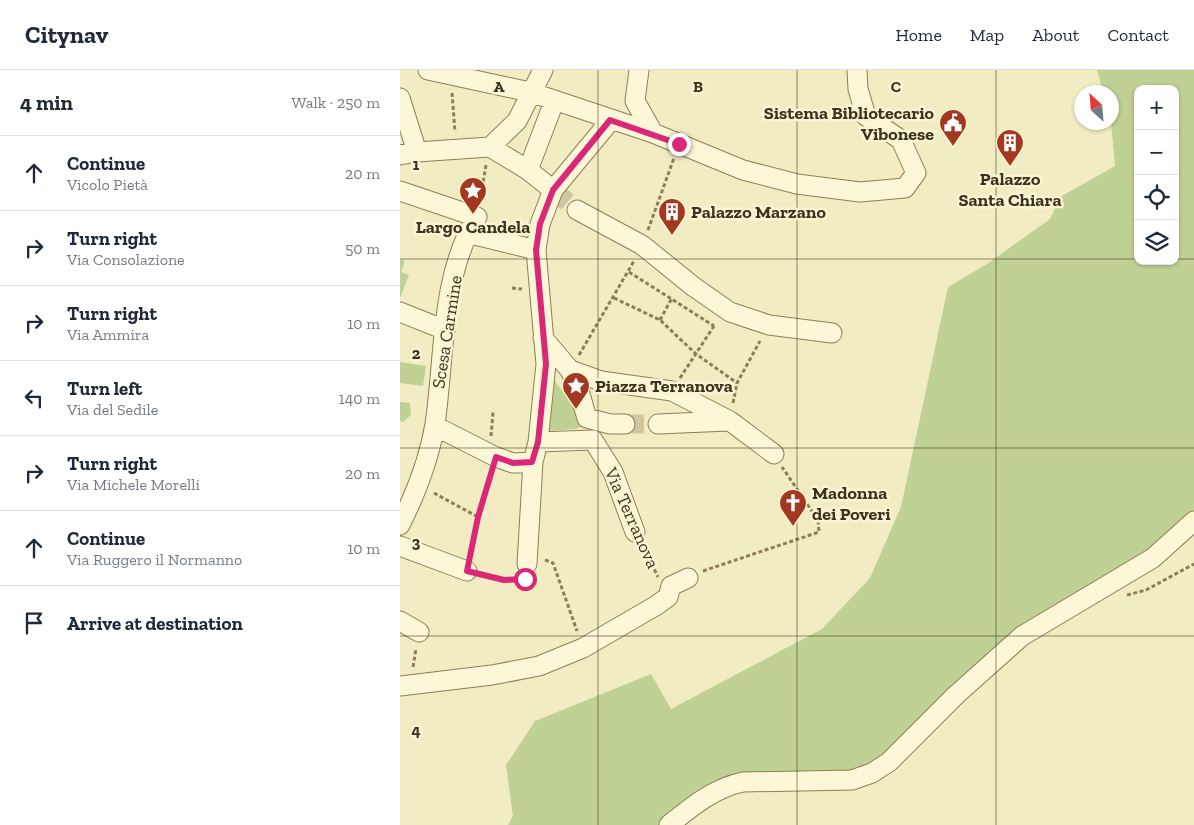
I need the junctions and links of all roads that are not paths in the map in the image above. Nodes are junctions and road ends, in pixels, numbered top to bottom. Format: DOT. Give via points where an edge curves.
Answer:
graph roads {
  1 [pos="428,70"];
  2 [pos="542,70"];
  3 [pos="639,70"];
  4 [pos="857,70"];
  5 [pos="451,72"];
  6 [pos="530,92"];
  7 [pos="400,98"];
  8 [pos="554,102"];
  9 [pos="610,120"];
  10 [pos="653,133"];
  11 [pos="490,148"];
  12 [pos="408,154"];
  13 [pos="528,170"];
  14 [pos="553,190"];
  15 [pos="400,191"];
  16 [pos="577,210"];
  17 [pos="472,225"];
  18 [pos="536,250"];
  19 [pos="400,312"];
  20 [pos="445,330"];
  21 [pos="832,333"];
  22 [pos="543,338"];
  23 [pos="570,370"];
  24 [pos="730,421"];
  25 [pos="626,424"];
  26 [pos="658,424"];
  27 [pos="435,426"];
  28 [pos="538,442"];
  29 [pos="774,454"];
  30 [pos="532,462"];
  31 [pos="1194,521"];
  32 [pos="400,525"];
  33 [pos="635,532"];
  34 [pos="400,546"];
  35 [pos="467,571"];
  36 [pos="526,572"];
  37 [pos="688,578"];
  38 [pos="400,620"];
  39 [pos="419,632"];
  40 [pos="400,686"];
  41 [pos="669,825"];
  1 -- 5 [label="street"];
  2 -- 6 [label="street"];
  3 -- 10 [label="street" via="635,101"];
  4 -- 10 [label="street" via="858,89 866,116 901,140 916,173 906,188 860,192 797,184 743,170"];
  5 -- 6 [label="street"];
  6 -- 8 [label="street"];
  6 -- 11 [label="street" via="517,121"];
  7 -- 12 [label="street"];
  8 -- 9 [label="street"];
  8 -- 13 [label="street"];
  9 -- 10 [label="street"];
  9 -- 14 [label="street"];
  11 -- 12 [label="street"];
  11 -- 13 [label="street"];
  13 -- 14 [label="street"];
  14 -- 18 [label="street" via="540,224"];
  15 -- 17 [label="street"];
  16 -- 21 [label="street" via="642,245 730,312 769,325"];
  17 -- 18 [label="street"];
  17 -- 20 [label="street, Scesa Carmine" via="449,296"];
  18 -- 22 [label="street"];
  19 -- 20 [label="street"];
  20 -- 27 [label="street, Scesa Carmine"];
  22 -- 23 [label="street"];
  22 -- 28 [label="street" via="546,364"];
  23 -- 24 [label="street" via="601,381 672,391"];
  23 -- 25 [label="street" via="586,418"];
  24 -- 26 [label="street"];
  24 -- 29 [label="street"];
  27 -- 30 [label="street" via="496,457 513,463"];
  27 -- 32 [label="street, Scesa Carmine" via="420,486"];
  28 -- 30 [label="street"];
  28 -- 33 [label="street, Via Terranova" via="594,440 613,472"];
  30 -- 36 [label="street"];
  31 -- 41 [label="street" via="1154,558 1022,636 956,695 889,762 872,773 852,780 731,784 693,805"];
  34 -- 35 [label="street"];
  37 -- 40 [label="street" via="671,586 668,597 582,648 539,666"];
  38 -- 39 [label="street"];
}
